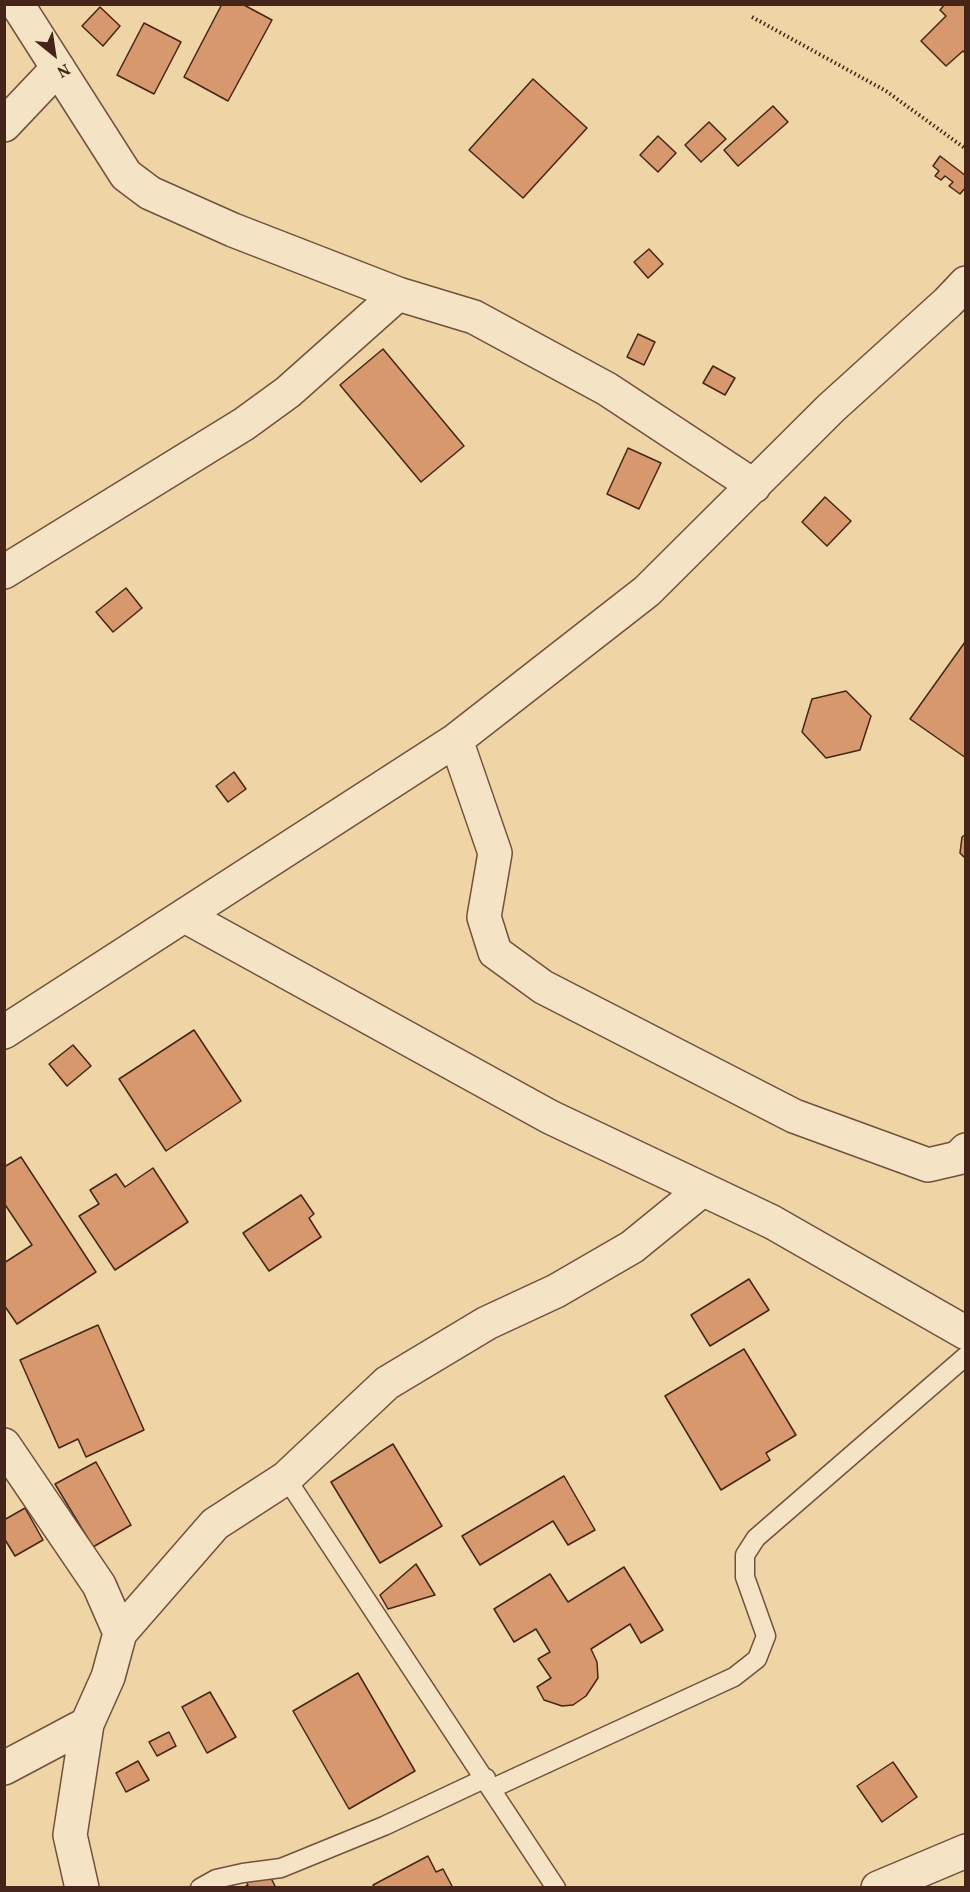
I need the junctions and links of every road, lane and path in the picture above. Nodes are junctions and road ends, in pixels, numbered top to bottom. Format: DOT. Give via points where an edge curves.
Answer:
graph roads {
  1 [pos="17,4"];
  2 [pos="752,17"];
  3 [pos="58,68"];
  4 [pos="4,125"];
  5 [pos="966,148"];
  6 [pos="966,283"];
  7 [pos="398,294"];
  8 [pos="754,486"];
  9 [pos="4,572"];
  10 [pos="456,740"];
  11 [pos="185,916"];
  12 [pos="4,1032"];
  13 [pos="966,1150"];
  14 [pos="702,1190"];
  15 [pos="966,1333"];
  16 [pos="966,1356"];
  17 [pos="4,1445"];
  18 [pos="286,1478"];
  19 [pos="120,1632"];
  20 [pos="87,1724"];
  21 [pos="4,1768"];
  22 [pos="489,1783"];
  23 [pos="966,1851"];
  24 [pos="941,1875"];
  25 [pos="82,1887"];
  26 [pos="200,1887"];
  27 [pos="556,1887"];
  28 [pos="878,1887"];
  1 -- 3 [label="street"];
  2 -- 5 [label="path" via="885,91"];
  3 -- 4 [label="street"];
  3 -- 7 [label="street" via="126,174 150,194"];
  6 -- 8 [label="street" via="831,408"];
  7 -- 8 [label="street" via="492,326 607,389"];
  7 -- 9 [label="street" via="288,392 244,424"];
  8 -- 10 [label="street" via="647,591"];
  10 -- 11 [label="street"];
  10 -- 13 [label="street" via="495,853 484,917 495,952 543,987 795,1116 928,1165 958,1158"];
  11 -- 12 [label="street"];
  11 -- 14 [label="street" via="550,1117"];
  14 -- 15 [label="street" via="772,1222"];
  14 -- 18 [label="street" via="632,1247 556,1291 487,1323 387,1383"];
  16 -- 22 [label="lane" via="756,1538 745,1555 745,1577 766,1636 757,1659 734,1677"];
  17 -- 19 [label="street" via="99,1585"];
  18 -- 19 [label="street" via="215,1524"];
  18 -- 22 [label="lane"];
  19 -- 20 [label="street" via="108,1677"];
  20 -- 21 [label="street"];
  20 -- 25 [label="street" via="70,1835"];
  22 -- 26 [label="lane" via="281,1868 216,1879"];
  22 -- 27 [label="lane"];
  23 -- 24 [label="street"];
  24 -- 28 [label="street"];
}
